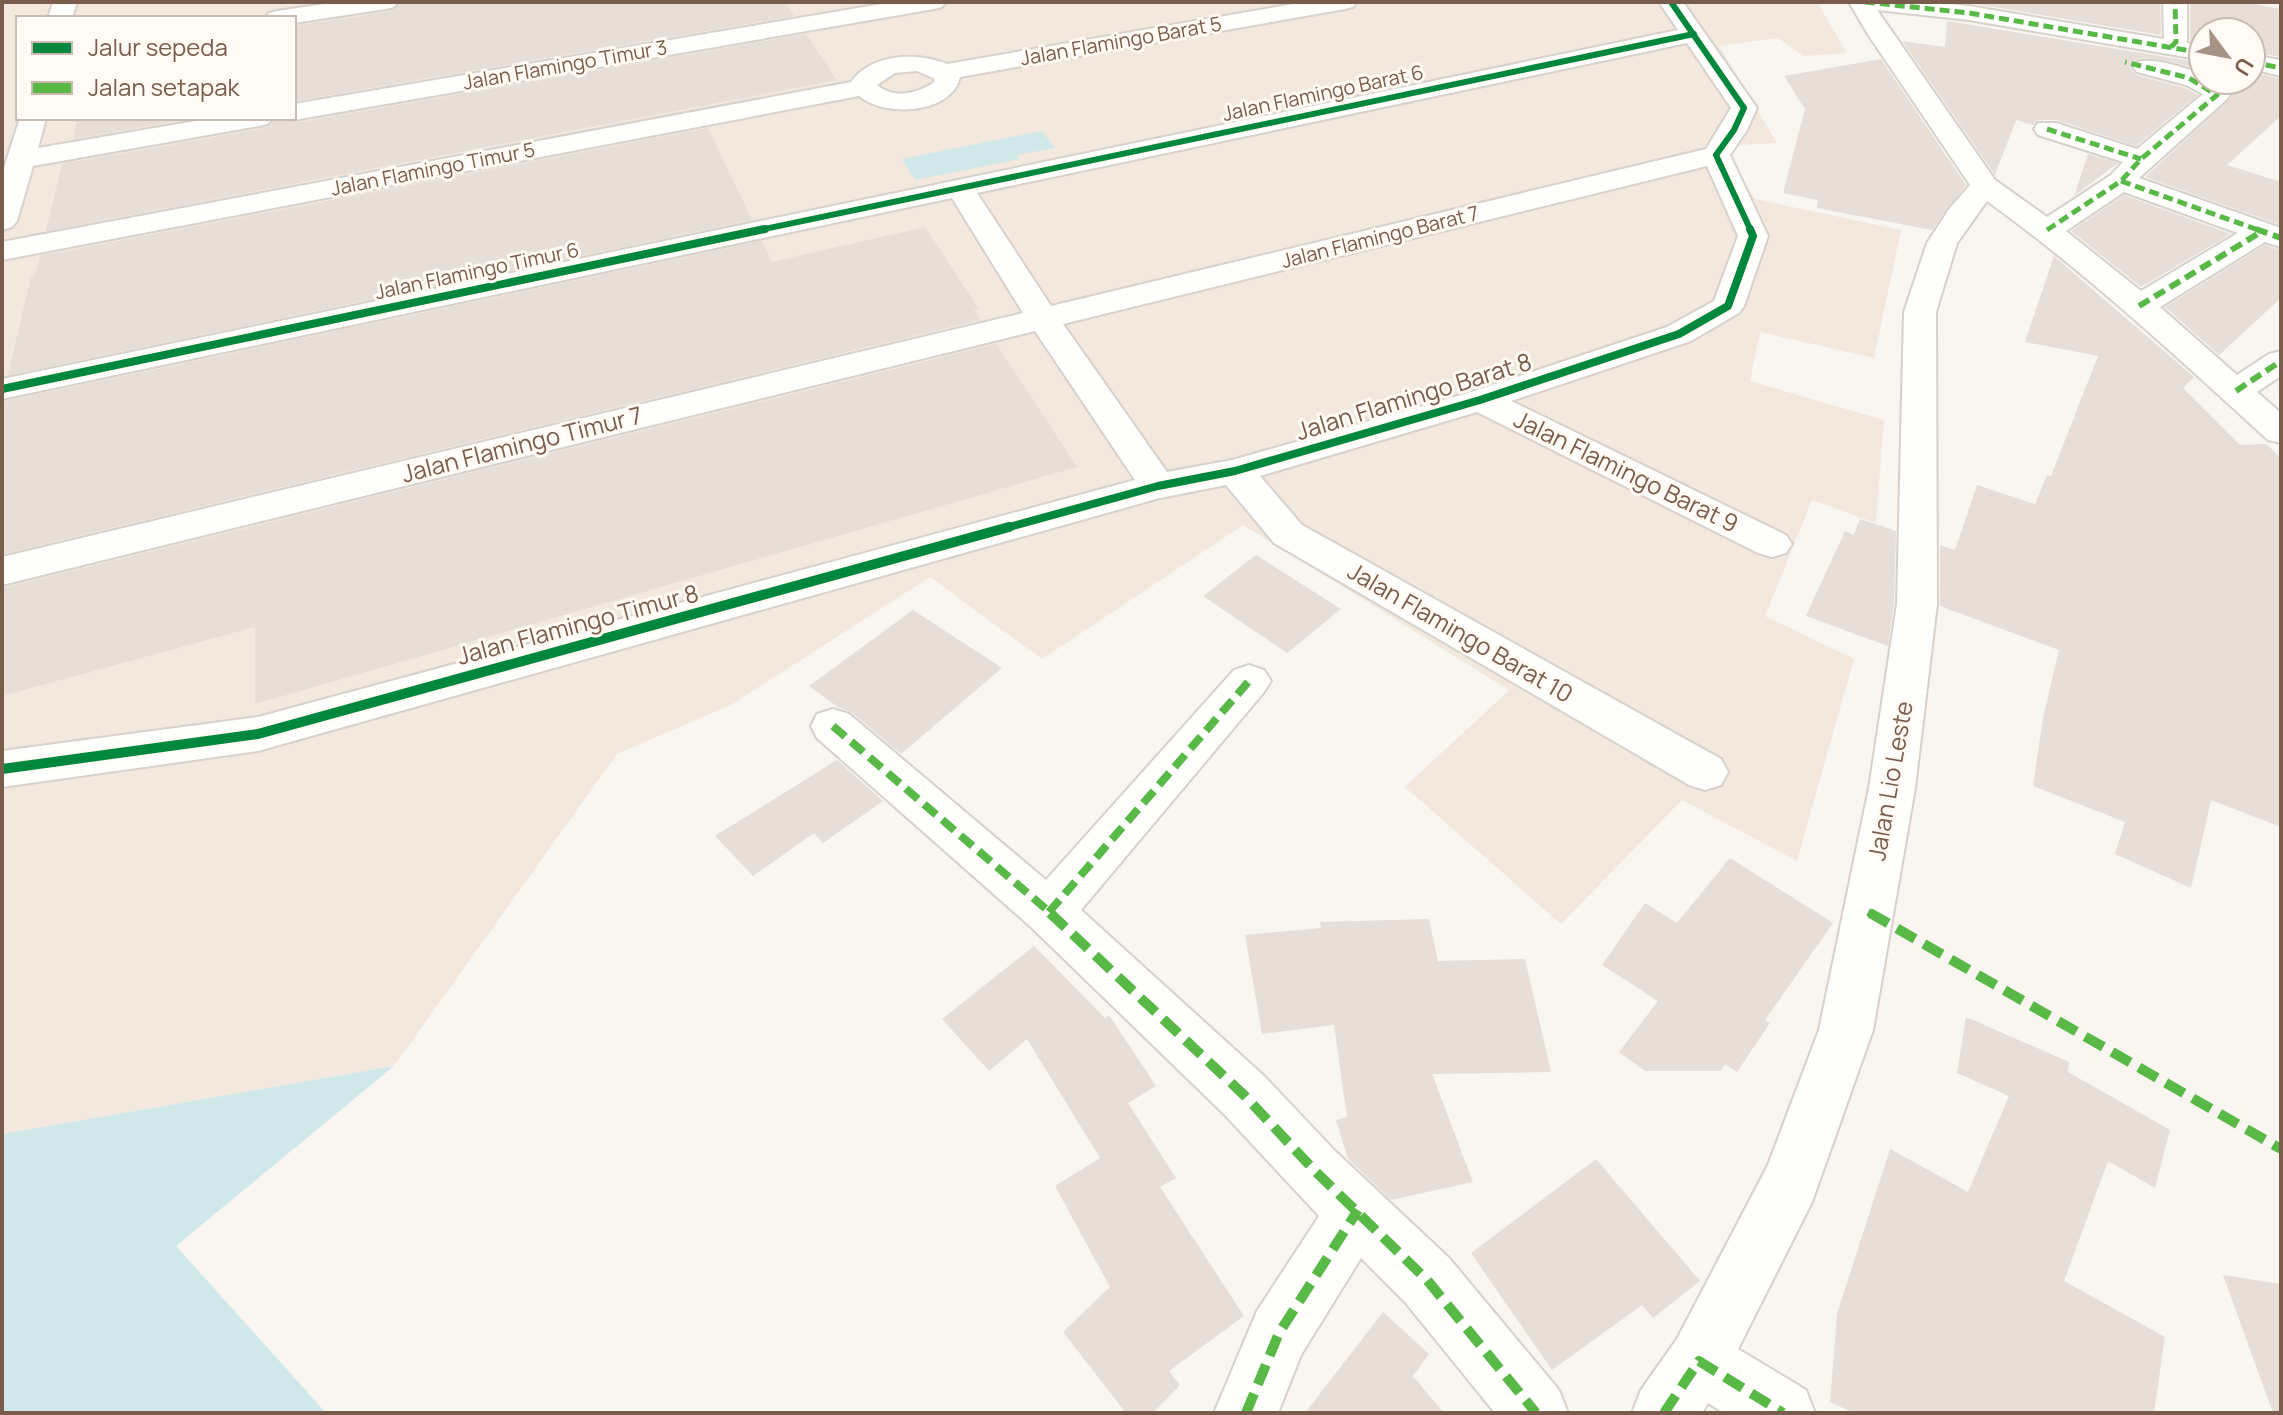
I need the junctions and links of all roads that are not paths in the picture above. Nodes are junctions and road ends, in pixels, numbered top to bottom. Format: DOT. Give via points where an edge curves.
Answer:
graph roads {
  1 [pos="386,2"];
  2 [pos="934,2"];
  3 [pos="1345,2"];
  4 [pos="1671,2"];
  5 [pos="1863,2"];
  6 [pos="2175,2"];
  7 [pos="884,6"];
  8 [pos="830,10"];
  9 [pos="291,16"];
  10 [pos="1694,34"];
  11 [pos="2171,47"];
  12 [pos="2187,50"];
  13 [pos="2125,62"];
  14 [pos="936,69"];
  15 [pos="870,80"];
  16 [pos="296,112"];
  17 [pos="33,120"];
  18 [pos="247,120"];
  19 [pos="2047,129"];
  20 [pos="1716,155"];
  21 [pos="23,159"];
  22 [pos="2141,159"];
  23 [pos="2121,181"];
  24 [pos="1985,186"];
  25 [pos="960,188"];
  26 [pos="2,221"];
  27 [pos="2047,230"];
  28 [pos="2271,235"];
  29 [pos="2,251"];
  30 [pos="2139,306"];
  31 [pos="1043,319"];
  32 [pos="2281,361"];
  33 [pos="2,389"];
  34 [pos="2236,391"];
  35 [pos="1480,400"];
  36 [pos="2281,432"];
  37 [pos="1235,471"];
  38 [pos="1158,486"];
  39 [pos="1772,544"];
  40 [pos="2,571"];
  41 [pos="1249,681"];
  42 [pos="833,726"];
  43 [pos="2,769"];
  44 [pos="1705,772"];
  45 [pos="1049,912"];
  46 [pos="1358,1210"];
  47 [pos="1699,1361"];
  48 [pos="1246,1413"];
  49 [pos="1536,1413"];
  50 [pos="1664,1413"];
  51 [pos="1783,1413"];
  1 -- 9 [label="street"];
  2 -- 7 [label="street, Jalan Flamingo Timur 3"];
  3 -- 14 [label="street, Jalan Flamingo Barat 5"];
  4 -- 10 [label="street"];
  5 -- 11 [label="street" via="1969,13"];
  5 -- 24 [label="street"];
  6 -- 11 [label="street" via="2176,42"];
  7 -- 8 [label="street, Jalan Flamingo Timur 3"];
  7 -- 14 [label="street"];
  8 -- 15 [label="street" via="856,45"];
  8 -- 16 [label="street, Jalan Flamingo Timur 3"];
  10 -- 20 [label="street" via="1744,108"];
  10 -- 25 [label="street, Jalan Flamingo Barat 6"];
  11 -- 12 [label="street"];
  13 -- 22 [label="street" via="2199,81 2217,95"];
  14 -- 15 [label="street, Jalan Flamingo Barat 5" via="894,65"];
  14 -- 15 [label="street" via="948,77 945,87 919,99 883,99"];
  15 -- 29 [label="street, Jalan Flamingo Timur 5"];
  17 -- 21 [label="street"];
  18 -- 21 [label="street"];
  19 -- 22 [label="street"];
  20 -- 31 [label="street, Jalan Flamingo Barat 7"];
  20 -- 35 [label="street, Jalan Flamingo Barat 8" via="1753,236 1728,306 1679,334"];
  21 -- 26 [label="street"];
  22 -- 23 [label="street"];
  23 -- 27 [label="street"];
  23 -- 28 [label="street"];
  24 -- 27 [label="street"];
  24 -- 47 [label="street, Jalan Lio Leste" via="1948,232 1928,274 1920,312 1917,604 1892,788 1846,1030 1791,1181"];
  25 -- 31 [label="street"];
  25 -- 33 [label="street, Jalan Flamingo Timur 6"];
  27 -- 30 [label="street"];
  28 -- 30 [label="street"];
  30 -- 34 [label="street"];
  31 -- 38 [label="street"];
  31 -- 40 [label="street, Jalan Flamingo Timur 7"];
  32 -- 34 [label="street"];
  34 -- 36 [label="street"];
  35 -- 37 [label="street, Jalan Flamingo Barat 8"];
  35 -- 39 [label="street, Jalan Flamingo Barat 9"];
  37 -- 38 [label="street, Jalan Flamingo Barat 8"];
  37 -- 44 [label="street, Jalan Flamingo Barat 10" via="1288,534"];
  38 -- 43 [label="street, Jalan Flamingo Timur 8" via="258,734"];
  41 -- 45 [label="street"];
  42 -- 45 [label="street"];
  45 -- 46 [label="street"];
  46 -- 48 [label="street" via="1290,1310"];
  46 -- 49 [label="street" via="1427,1280"];
  47 -- 50 [label="street, Jalan Lio Leste"];
  47 -- 51 [label="street"];
}
